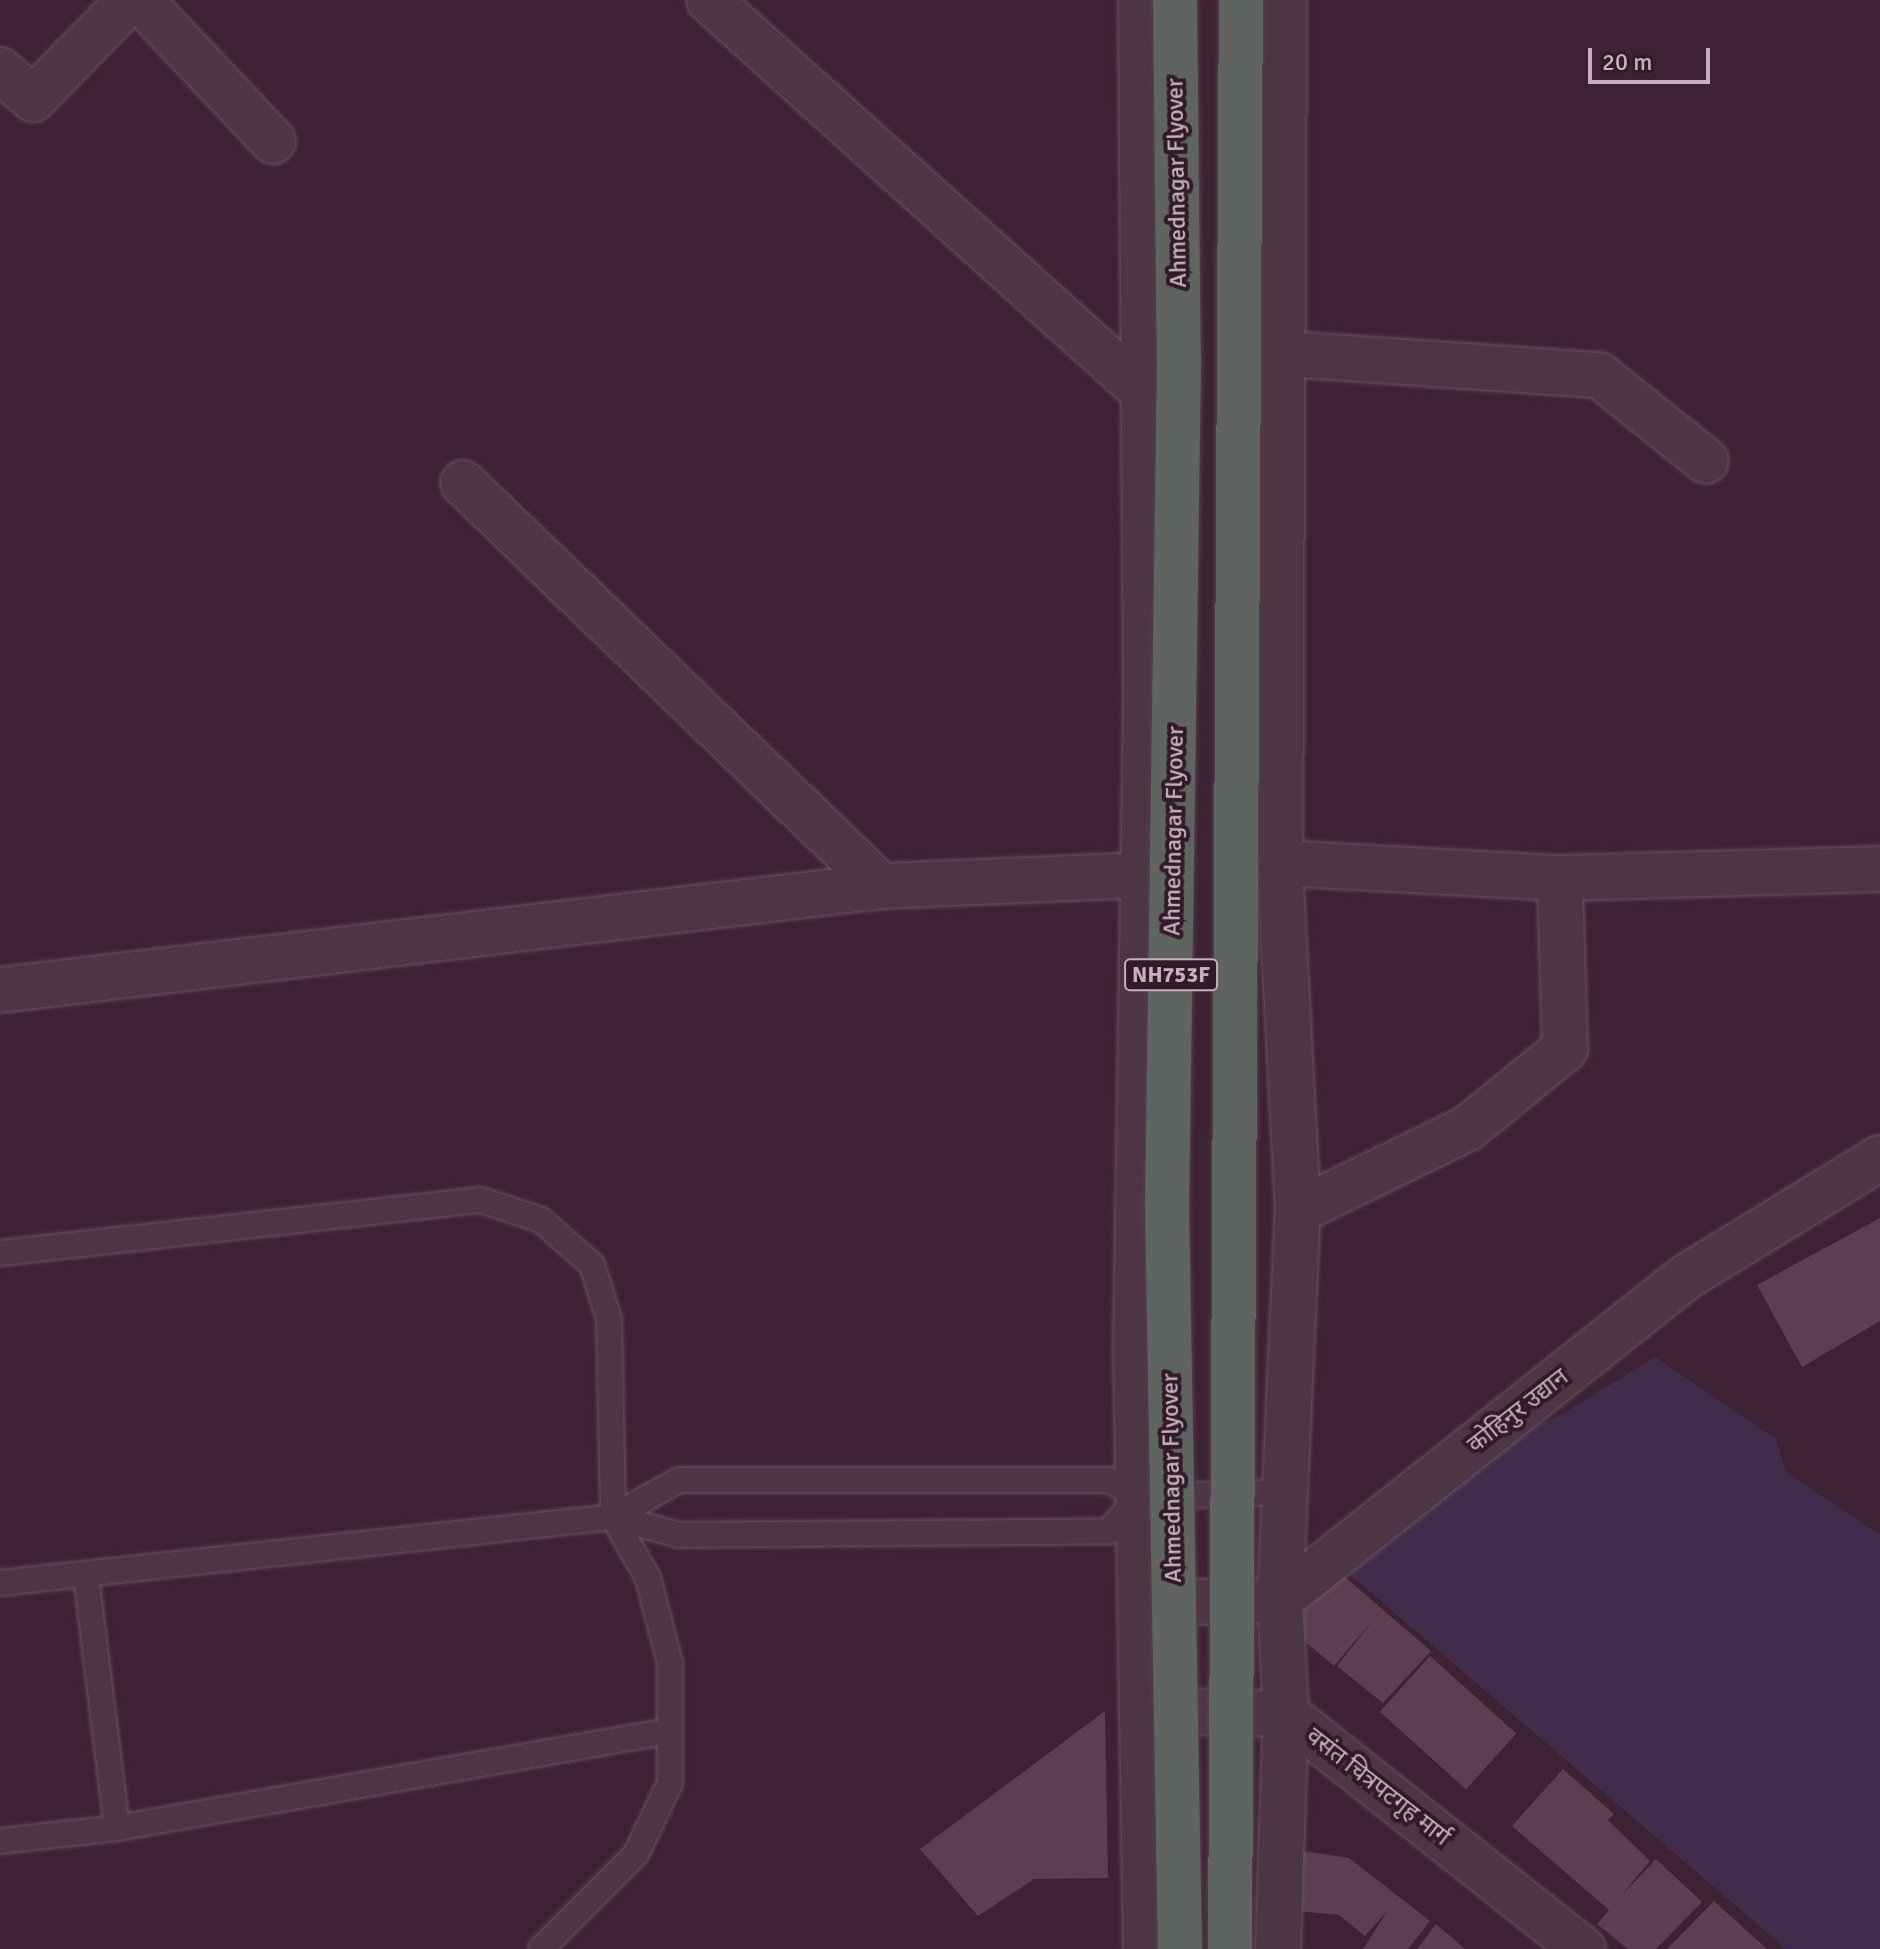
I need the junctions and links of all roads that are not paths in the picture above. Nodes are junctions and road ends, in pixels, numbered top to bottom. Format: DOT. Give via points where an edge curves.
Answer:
graph roads {
  1 [pos="130,0"];
  2 [pos="140,0"];
  3 [pos="709,0"];
  4 [pos="1141,0"];
  5 [pos="1175,0"];
  6 [pos="1241,0"];
  7 [pos="1284,0"];
  8 [pos="0,70"];
  9 [pos="273,141"];
  10 [pos="1287,354"];
  11 [pos="1144,392"];
  12 [pos="1706,461"];
  13 [pos="463,483"];
  14 [pos="1280,863"];
  15 [pos="1880,869"];
  16 [pos="1143,875"];
  17 [pos="1560,878"];
  18 [pos="881,886"];
  19 [pos="0,990"];
  20 [pos="1880,1158"];
  21 [pos="1298,1211"];
  22 [pos="0,1253"];
  23 [pos="1285,1492"];
  24 [pos="1139,1497"];
  25 [pos="613,1517"];
  26 [pos="86,1574"];
  27 [pos="0,1583"];
  28 [pos="1280,1600"];
  29 [pos="1141,1603"];
  30 [pos="1142,1710"];
  31 [pos="1286,1714"];
  32 [pos="669,1731"];
  33 [pos="117,1828"];
  34 [pos="0,1841"];
  35 [pos="541,1949"];
  36 [pos="1146,1949"];
  37 [pos="1180,1949"];
  38 [pos="1230,1949"];
  39 [pos="1278,1949"];
  40 [pos="1583,1949"];
  1 -- 8 [label="street" via="33,99"];
  2 -- 9 [label="street"];
  3 -- 11 [label="street"];
  4 -- 11 [label="street"];
  5 -- 37 [label="highway, Ahmednagar Flyover / NH753F, bridge" via="1179,360 1167,1206"];
  6 -- 38 [label="highway, NH753F, bridge"];
  7 -- 10 [label="street"];
  10 -- 12 [label="street" via="1599,375"];
  10 -- 14 [label="street"];
  11 -- 16 [label="street"];
  13 -- 18 [label="street"];
  14 -- 17 [label="street"];
  14 -- 21 [label="street"];
  15 -- 17 [label="street"];
  16 -- 18 [label="street"];
  16 -- 24 [label="street"];
  17 -- 21 [label="street" via="1565,1049 1468,1128"];
  18 -- 19 [label="street"];
  20 -- 28 [label="street, कोहिनुर उद्यान" via="1686,1277"];
  21 -- 23 [label="street"];
  22 -- 25 [label="lane" via="481,1200 541,1220 592,1265 609,1319"];
  23 -- 24 [label="lane"];
  23 -- 28 [label="street"];
  24 -- 25 [label="lane" via="1109,1480 679,1480"];
  24 -- 25 [label="lane" via="1109,1531 679,1535"];
  24 -- 29 [label="street"];
  25 -- 26 [label="lane"];
  25 -- 32 [label="lane" via="648,1578 670,1663"];
  26 -- 27 [label="lane"];
  26 -- 33 [label="lane"];
  28 -- 29 [label="street"];
  28 -- 31 [label="street"];
  29 -- 30 [label="street"];
  30 -- 31 [label="street, वसंत चित्रपटगृह मार्ग"];
  30 -- 36 [label="street"];
  31 -- 39 [label="street"];
  31 -- 40 [label="street, वसंत चित्रपटगृह मार्ग"];
  32 -- 33 [label="lane"];
  32 -- 35 [label="lane" via="670,1783 636,1854"];
  33 -- 34 [label="lane"];
}
